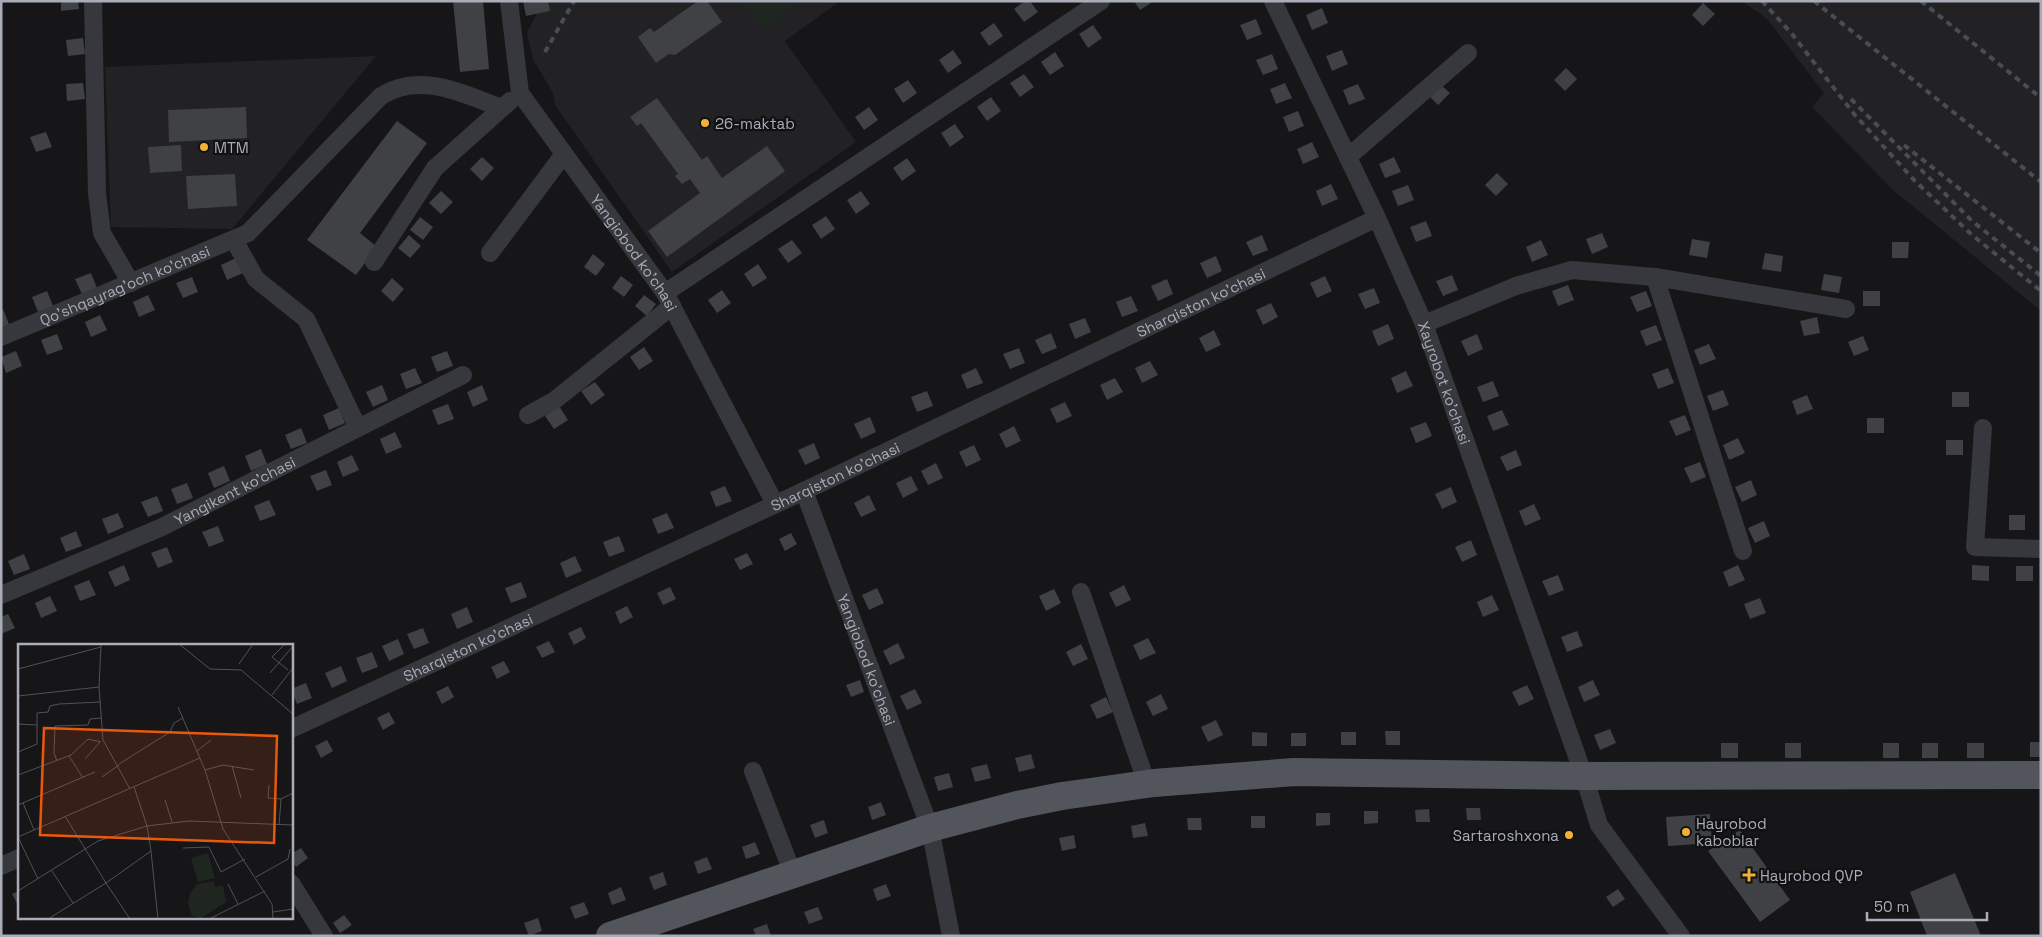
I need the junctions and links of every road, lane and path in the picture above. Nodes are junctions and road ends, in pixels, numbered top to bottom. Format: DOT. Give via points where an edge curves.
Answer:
graph roads {
  1 [pos="93,1"];
  2 [pos="509,1"];
  3 [pos="1101,1"];
  4 [pos="1273,1"];
  5 [pos="1468,53"];
  6 [pos="520,93"];
  7 [pos="502,108"];
  8 [pos="564,154"];
  9 [pos="1348,157"];
  10 [pos="1377,218"];
  11 [pos="241,237"];
  12 [pos="490,253"];
  13 [pos="374,262"];
  14 [pos="1655,276"];
  15 [pos="131,283"];
  16 [pos="668,300"];
  17 [pos="1846,309"];
  18 [pos="1424,324"];
  19 [pos="1,337"];
  20 [pos="464,375"];
  21 [pos="528,414"];
  22 [pos="358,428"];
  23 [pos="1983,428"];
  24 [pos="804,491"];
  25 [pos="775,504"];
  26 [pos="2041,549"];
  27 [pos="1743,551"];
  28 [pos="1081,592"];
  29 [pos="1,595"];
  30 [pos="292,729"];
  31 [pos="753,771"];
  32 [pos="2041,775"];
  33 [pos="1584,776"];
  34 [pos="1147,784"];
  35 [pos="930,828"];
  36 [pos="18,858"];
  37 [pos="1,866"];
  38 [pos="793,874"];
  39 [pos="292,885"];
  40 [pos="324,936"];
  41 [pos="610,936"];
  42 [pos="951,936"];
  43 [pos="1682,936"];
  1 -- 15 [label="street" via="99,220 102,233"];
  2 -- 6 [label="street, Yangiobod ko'chasi"];
  3 -- 16 [label="street"];
  4 -- 9 [label="street, Xayrobot ko'chasi"];
  5 -- 9 [label="street"];
  6 -- 7 [label="street"];
  6 -- 8 [label="street, Yangiobod ko'chasi"];
  7 -- 11 [label="street" via="445,87 413,84 393,88 381,96"];
  7 -- 13 [label="street" via="435,168"];
  8 -- 12 [label="street"];
  8 -- 16 [label="street, Yangiobod ko'chasi"];
  9 -- 10 [label="street, Xayrobot ko'chasi"];
  10 -- 18 [label="street, Xayrobot ko'chasi"];
  10 -- 24 [label="street, Sharqiston ko'chasi"];
  11 -- 15 [label="street, Qo'shqayrag'och ko'chasi"];
  11 -- 22 [label="street" via="256,279 306,319"];
  14 -- 17 [label="street"];
  14 -- 18 [label="street" via="1572,270 1516,286"];
  14 -- 27 [label="street"];
  15 -- 19 [label="street, Qo'shqayrag'och ko'chasi"];
  16 -- 21 [label="street" via="555,400"];
  16 -- 25 [label="street, Yangiobod ko'chasi"];
  18 -- 33 [label="street, Xayrobot ko'chasi"];
  20 -- 22 [label="street, Yangikent ko'chasi"];
  22 -- 29 [label="street, Yangikent ko'chasi" via="160,528"];
  23 -- 26 [label="street" via="1976,547"];
  24 -- 25 [label="street, Sharqiston ko'chasi"];
  24 -- 35 [label="street, Yangiobod ko'chasi"];
  25 -- 30 [label="street, Sharqiston ko'chasi"];
  28 -- 34 [label="street"];
  31 -- 38 [label="street"];
  32 -- 33 [label="main road"];
  33 -- 34 [label="main road" via="1294,772"];
  33 -- 43 [label="street, Xayrobot ko'chasi" via="1599,825"];
  34 -- 35 [label="main road" via="1017,805"];
  35 -- 38 [label="main road"];
  35 -- 42 [label="street, Yangiobod ko'chasi"];
  36 -- 37 [label="street"];
  38 -- 41 [label="main road"];
  39 -- 40 [label="street"];
}
